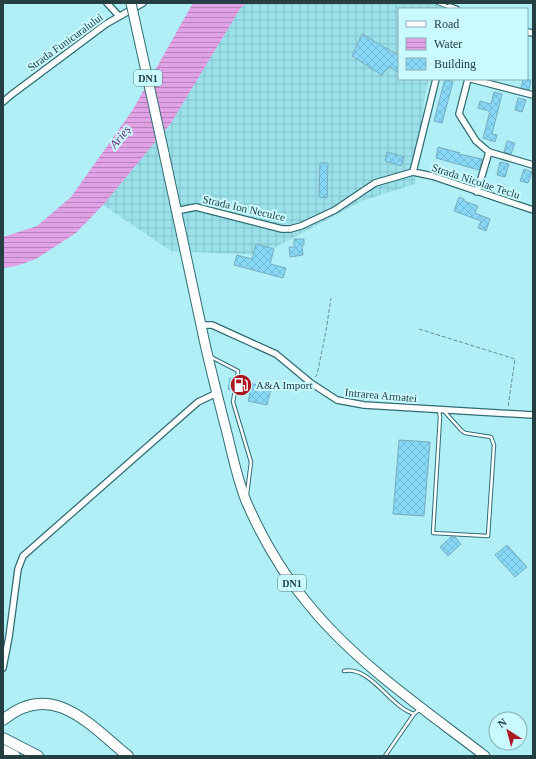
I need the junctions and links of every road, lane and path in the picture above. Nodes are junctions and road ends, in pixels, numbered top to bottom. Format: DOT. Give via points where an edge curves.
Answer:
graph roads {
  1 [pos="107,3"];
  2 [pos="131,3"];
  3 [pos="143,3"];
  4 [pos="438,3"];
  5 [pos="450,7"];
  6 [pos="453,8"];
  7 [pos="119,16"];
  8 [pos="436,80"];
  9 [pos="468,80"];
  10 [pos="475,80"];
  11 [pos="533,95"];
  12 [pos="3,102"];
  13 [pos="488,152"];
  14 [pos="533,165"];
  15 [pos="413,172"];
  16 [pos="478,192"];
  17 [pos="533,210"];
  18 [pos="176,211"];
  19 [pos="331,298"];
  20 [pos="201,324"];
  21 [pos="419,329"];
  22 [pos="207,355"];
  23 [pos="237,379"];
  24 [pos="311,383"];
  25 [pos="235,390"];
  26 [pos="217,393"];
  27 [pos="441,410"];
  28 [pos="507,414"];
  29 [pos="533,415"];
  30 [pos="246,500"];
  31 [pos="3,668"];
  32 [pos="344,671"];
  33 [pos="421,707"];
  34 [pos="414,714"];
  35 [pos="3,720"];
  36 [pos="3,738"];
  37 [pos="3,750"];
  38 [pos="15,756"];
  39 [pos="38,756"];
  40 [pos="128,756"];
  41 [pos="385,756"];
  42 [pos="485,756"];
  1 -- 7 [label="street"];
  2 -- 18 [label="main road, DN1, bridge"];
  3 -- 7 [label="street, Strada Funicuralului"];
  4 -- 5 [label="lane"];
  5 -- 6 [label="street"];
  7 -- 12 [label="street, Strada Funicuralului"];
  8 -- 15 [label="street"];
  9 -- 13 [label="street" via="459,114 476,141"];
  10 -- 11 [label="street"];
  13 -- 14 [label="street"];
  13 -- 16 [label="street"];
  15 -- 16 [label="street, Strada Nicolae Teclu"];
  15 -- 18 [label="street, Strada Ion Neculce" via="375,183 335,210 290,229 196,207"];
  16 -- 17 [label="street, Strada Nicolae Teclu"];
  18 -- 20 [label="main road, DN1"];
  19 -- 24 [label="path" via="317,375"];
  20 -- 22 [label="main road, DN1"];
  20 -- 24 [label="street, Intrarea Armatei" via="212,326 276,354"];
  21 -- 28 [label="path" via="515,359"];
  22 -- 23 [label="lane" via="238,371"];
  22 -- 26 [label="main road, DN1"];
  24 -- 27 [label="street, Intrarea Armatei" via="346,403"];
  25 -- 30 [label="lane" via="233,402 252,462"];
  26 -- 30 [label="main road, DN1"];
  26 -- 31 [label="street" via="198,402 23,556 18,569"];
  27 -- 27 [label="lane" via="433,533 488,536 494,445 491,437 465,433"];
  27 -- 28 [label="street, Intrarea Armatei"];
  28 -- 29 [label="street, Intrarea Armatei"];
  30 -- 33 [label="main road, DN1" via="284,572 309,605 355,653"];
  32 -- 34 [label="lane" via="351,669 362,674 408,713"];
  33 -- 34 [label="lane"];
  33 -- 42 [label="main road, DN1"];
  34 -- 41 [label="lane"];
  35 -- 40 [label="highway" via="20,708 32,704 54,705 82,718"];
  36 -- 39 [label="highway"];
  37 -- 38 [label="highway"];
}
